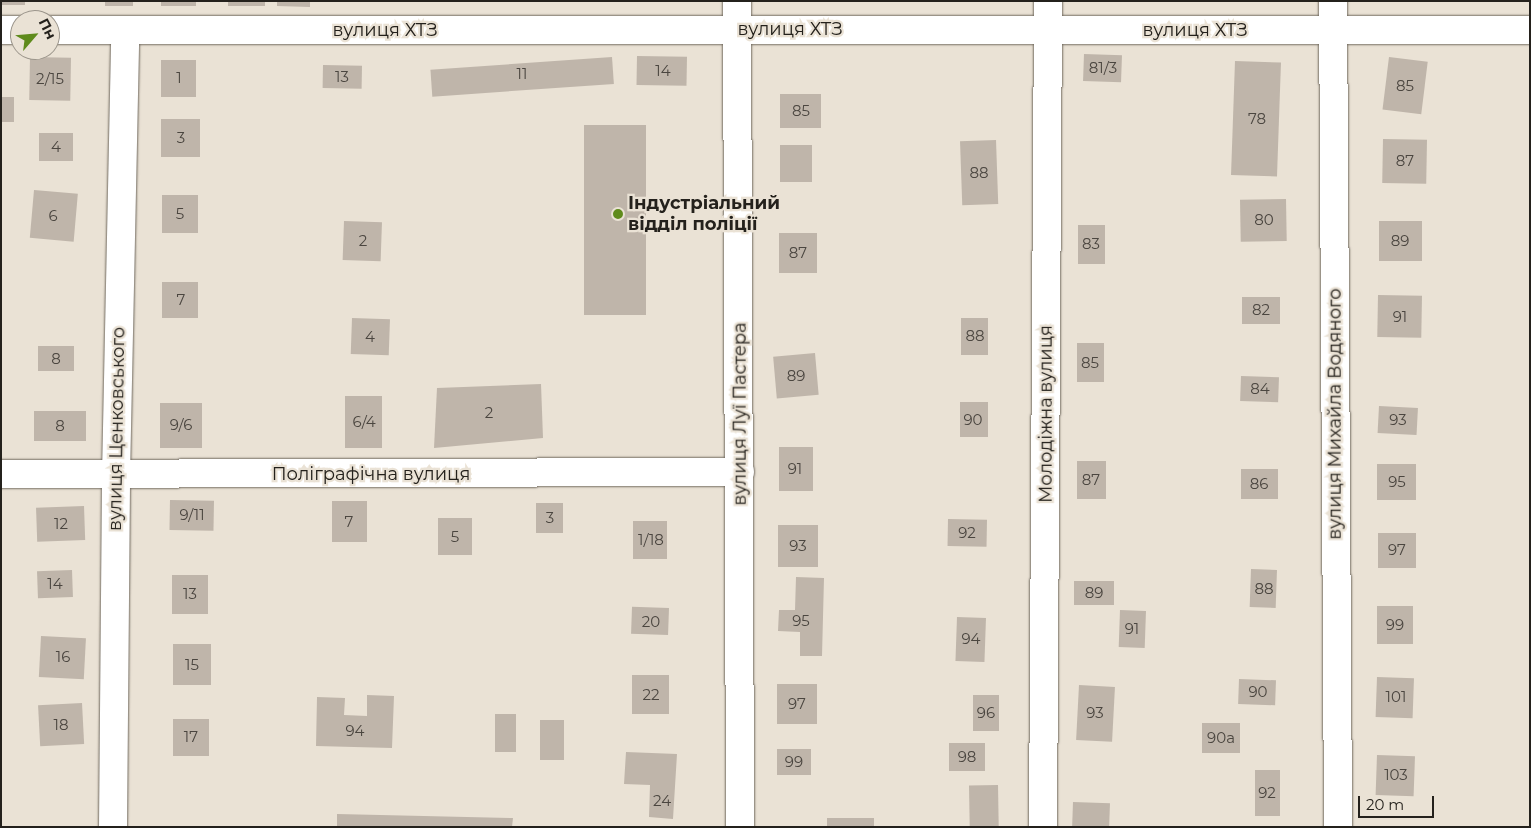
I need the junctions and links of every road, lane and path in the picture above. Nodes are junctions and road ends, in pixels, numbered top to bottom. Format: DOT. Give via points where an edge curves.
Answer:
graph roads {
  1 [pos="737,1"];
  2 [pos="1048,1"];
  3 [pos="1333,1"];
  4 [pos="737,29"];
  5 [pos="60,30"];
  6 [pos="1048,30"];
  7 [pos="1333,30"];
  8 [pos="1530,30"];
  9 [pos="125,31"];
  10 [pos="740,472"];
  11 [pos="1,474"];
  12 [pos="116,476"];
  13 [pos="113,827"];
  14 [pos="740,827"];
  15 [pos="1043,827"];
  16 [pos="1338,827"];
  1 -- 4 [label="street, вулиця Луї Пастера"];
  2 -- 6 [label="street, Молодіжна вулиця"];
  3 -- 7 [label="street, вулиця Михайла Водяного"];
  4 -- 6 [label="street, вулиця ХТЗ"];
  4 -- 9 [label="street, вулиця ХТЗ"];
  4 -- 10 [label="street, вулиця Луї Пастера"];
  5 -- 9 [label="street, вулиця ХТЗ"];
  6 -- 7 [label="street, вулиця ХТЗ"];
  6 -- 15 [label="street, Молодіжна вулиця"];
  7 -- 8 [label="street, вулиця ХТЗ"];
  7 -- 16 [label="street, вулиця Михайла Водяного"];
  9 -- 12 [label="street, вулиця Ценковського"];
  10 -- 12 [label="street, Поліграфічна вулиця"];
  10 -- 14 [label="street, вулиця Луї Пастера"];
  11 -- 12 [label="street, Поліграфічна вулиця"];
  12 -- 13 [label="street, вулиця Ценковського"];
}
